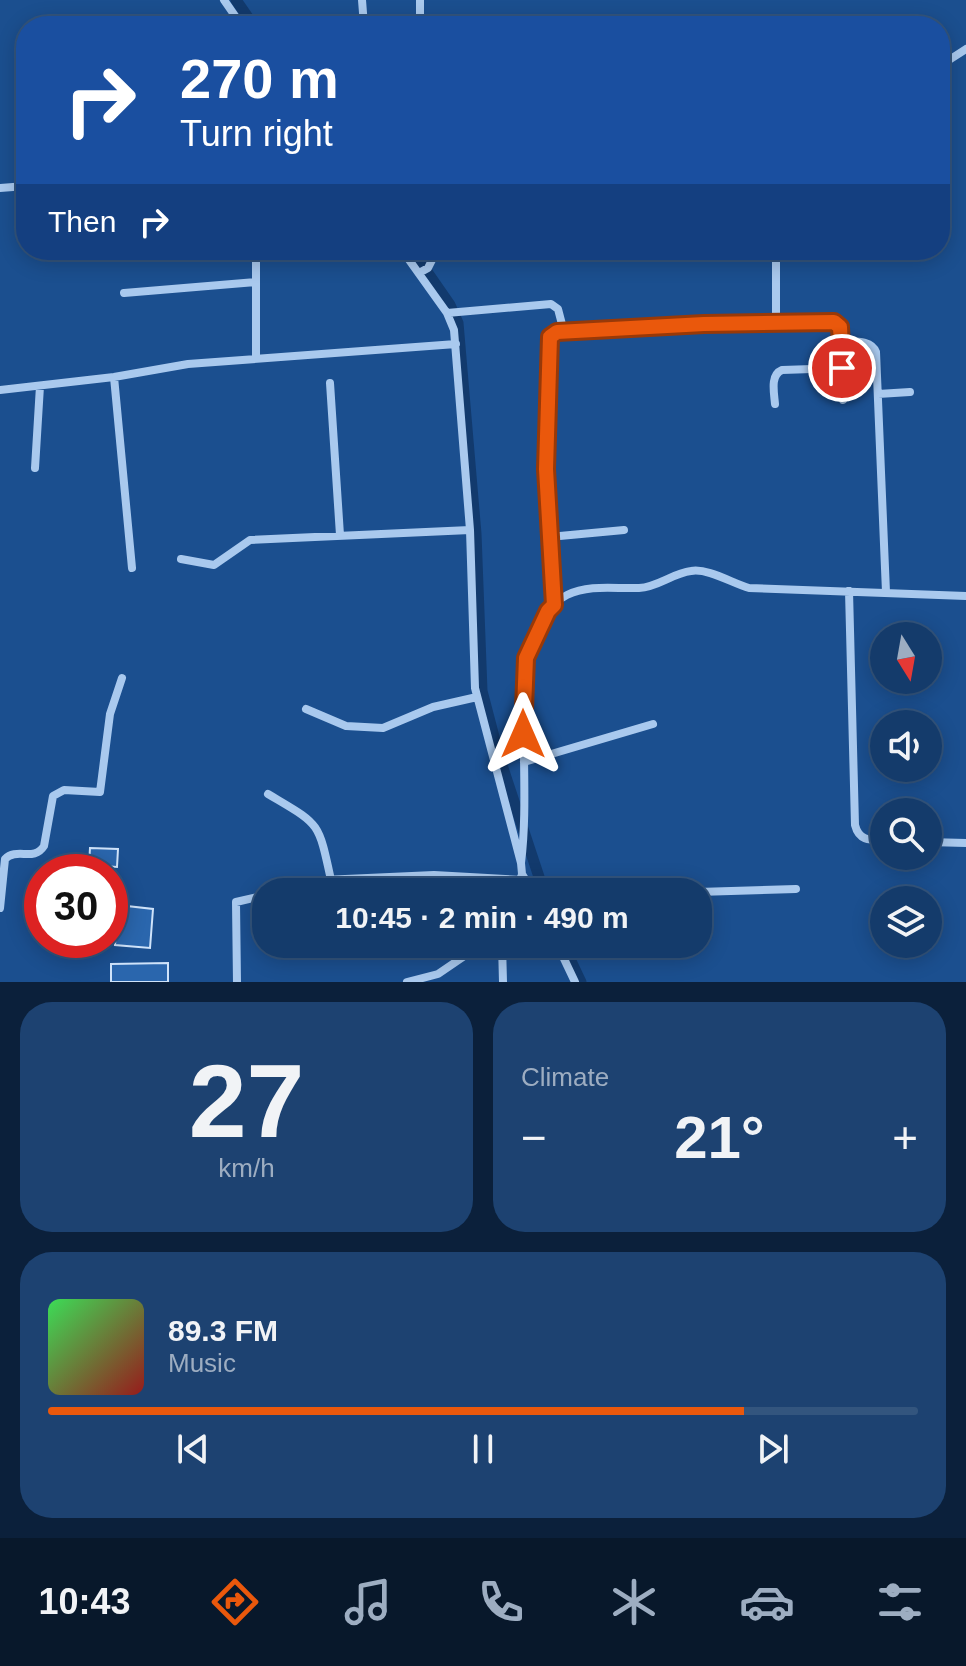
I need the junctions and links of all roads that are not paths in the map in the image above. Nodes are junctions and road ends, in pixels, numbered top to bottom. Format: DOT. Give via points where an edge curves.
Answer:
graph roads {
  1 [pos="256,260"];
  2 [pos="412,260"];
  3 [pos="430,260"];
  4 [pos="776,260"];
  5 [pos="423,271"];
  6 [pos="256,282"];
  7 [pos="124,293"];
  8 [pos="452,312"];
  9 [pos="776,323"];
  10 [pos="564,332"];
  11 [pos="841,341"];
  12 [pos="456,344"];
  13 [pos="256,358"];
  14 [pos="842,368"];
  15 [pos="114,377"];
  16 [pos="330,383"];
  17 [pos="40,386"];
  18 [pos="0,390"];
  19 [pos="910,392"];
  20 [pos="878,394"];
  21 [pos="843,400"];
  22 [pos="775,404"];
  23 [pos="35,468"];
  24 [pos="470,530"];
  25 [pos="624,530"];
  26 [pos="340,535"];
  27 [pos="549,537"];
  28 [pos="181,559"];
  29 [pos="132,568"];
  30 [pos="849,591"];
  31 [pos="886,592"];
  32 [pos="966,596"];
  33 [pos="554,605"];
  34 [pos="122,678"];
  35 [pos="477,697"];
  36 [pos="306,709"];
  37 [pos="653,724"];
  38 [pos="524,762"];
  39 [pos="268,794"];
  40 [pos="870,839"];
  41 [pos="942,842"];
  42 [pos="966,843"];
  43 [pos="521,863"];
  44 [pos="522,877"];
  45 [pos="330,878"];
  46 [pos="372,878"];
  47 [pos="796,889"];
  48 [pos="712,892"];
  49 [pos="252,898"];
  50 [pos="0,908"];
  51 [pos="461,958"];
  52 [pos="502,958"];
  53 [pos="564,958"];
  54 [pos="237,982"];
  55 [pos="407,982"];
  56 [pos="503,982"];
  57 [pos="575,982"];
  1 -- 6 [label="street"];
  2 -- 5 [label="street"];
  3 -- 5 [label="street"];
  4 -- 9 [label="street"];
  5 -- 8 [label="street"];
  6 -- 7 [label="street"];
  6 -- 13 [label="street"];
  8 -- 10 [label="street" via="551,304 558,309"];
  8 -- 12 [label="street"];
  9 -- 10 [label="street"];
  9 -- 11 [label="street" via="834,322"];
  10 -- 27 [label="street" via="550,337"];
  11 -- 14 [label="street"];
  11 -- 20 [label="street" via="873,346"];
  12 -- 13 [label="street"];
  12 -- 24 [label="street"];
  13 -- 15 [label="street"];
  14 -- 21 [label="street"];
  14 -- 22 [label="street" via="777,372"];
  15 -- 17 [label="street"];
  15 -- 29 [label="street"];
  16 -- 26 [label="street"];
  17 -- 18 [label="street"];
  17 -- 23 [label="street"];
  19 -- 20 [label="street"];
  20 -- 31 [label="street"];
  24 -- 26 [label="street"];
  24 -- 35 [label="street"];
  25 -- 27 [label="street"];
  26 -- 28 [label="street" via="250,540 214,565"];
  27 -- 33 [label="street"];
  30 -- 31 [label="street"];
  30 -- 33 [label="street" via="749,588 693,570 651,586 575,591"];
  30 -- 40 [label="street" via="855,825 863,839"];
  31 -- 32 [label="street"];
  33 -- 38 [label="street" via="526,658"];
  34 -- 50 [label="street" via="110,714 100,792 64,790 53,796 41,852 13,853 5,859"];
  35 -- 36 [label="street" via="433,707 383,728 346,726"];
  35 -- 43 [label="street"];
  37 -- 38 [label="street"];
  38 -- 43 [label="street"];
  39 -- 45 [label="street" via="318,829"];
  41 -- 42 [label="street"];
  43 -- 44 [label="street"];
  44 -- 46 [label="street"];
  47 -- 48 [label="street"];
  49 -- 54 [label="street" via="236,902"];
  51 -- 55 [label="street" via="438,974"];
  52 -- 56 [label="street"];
  53 -- 57 [label="street"];
}
